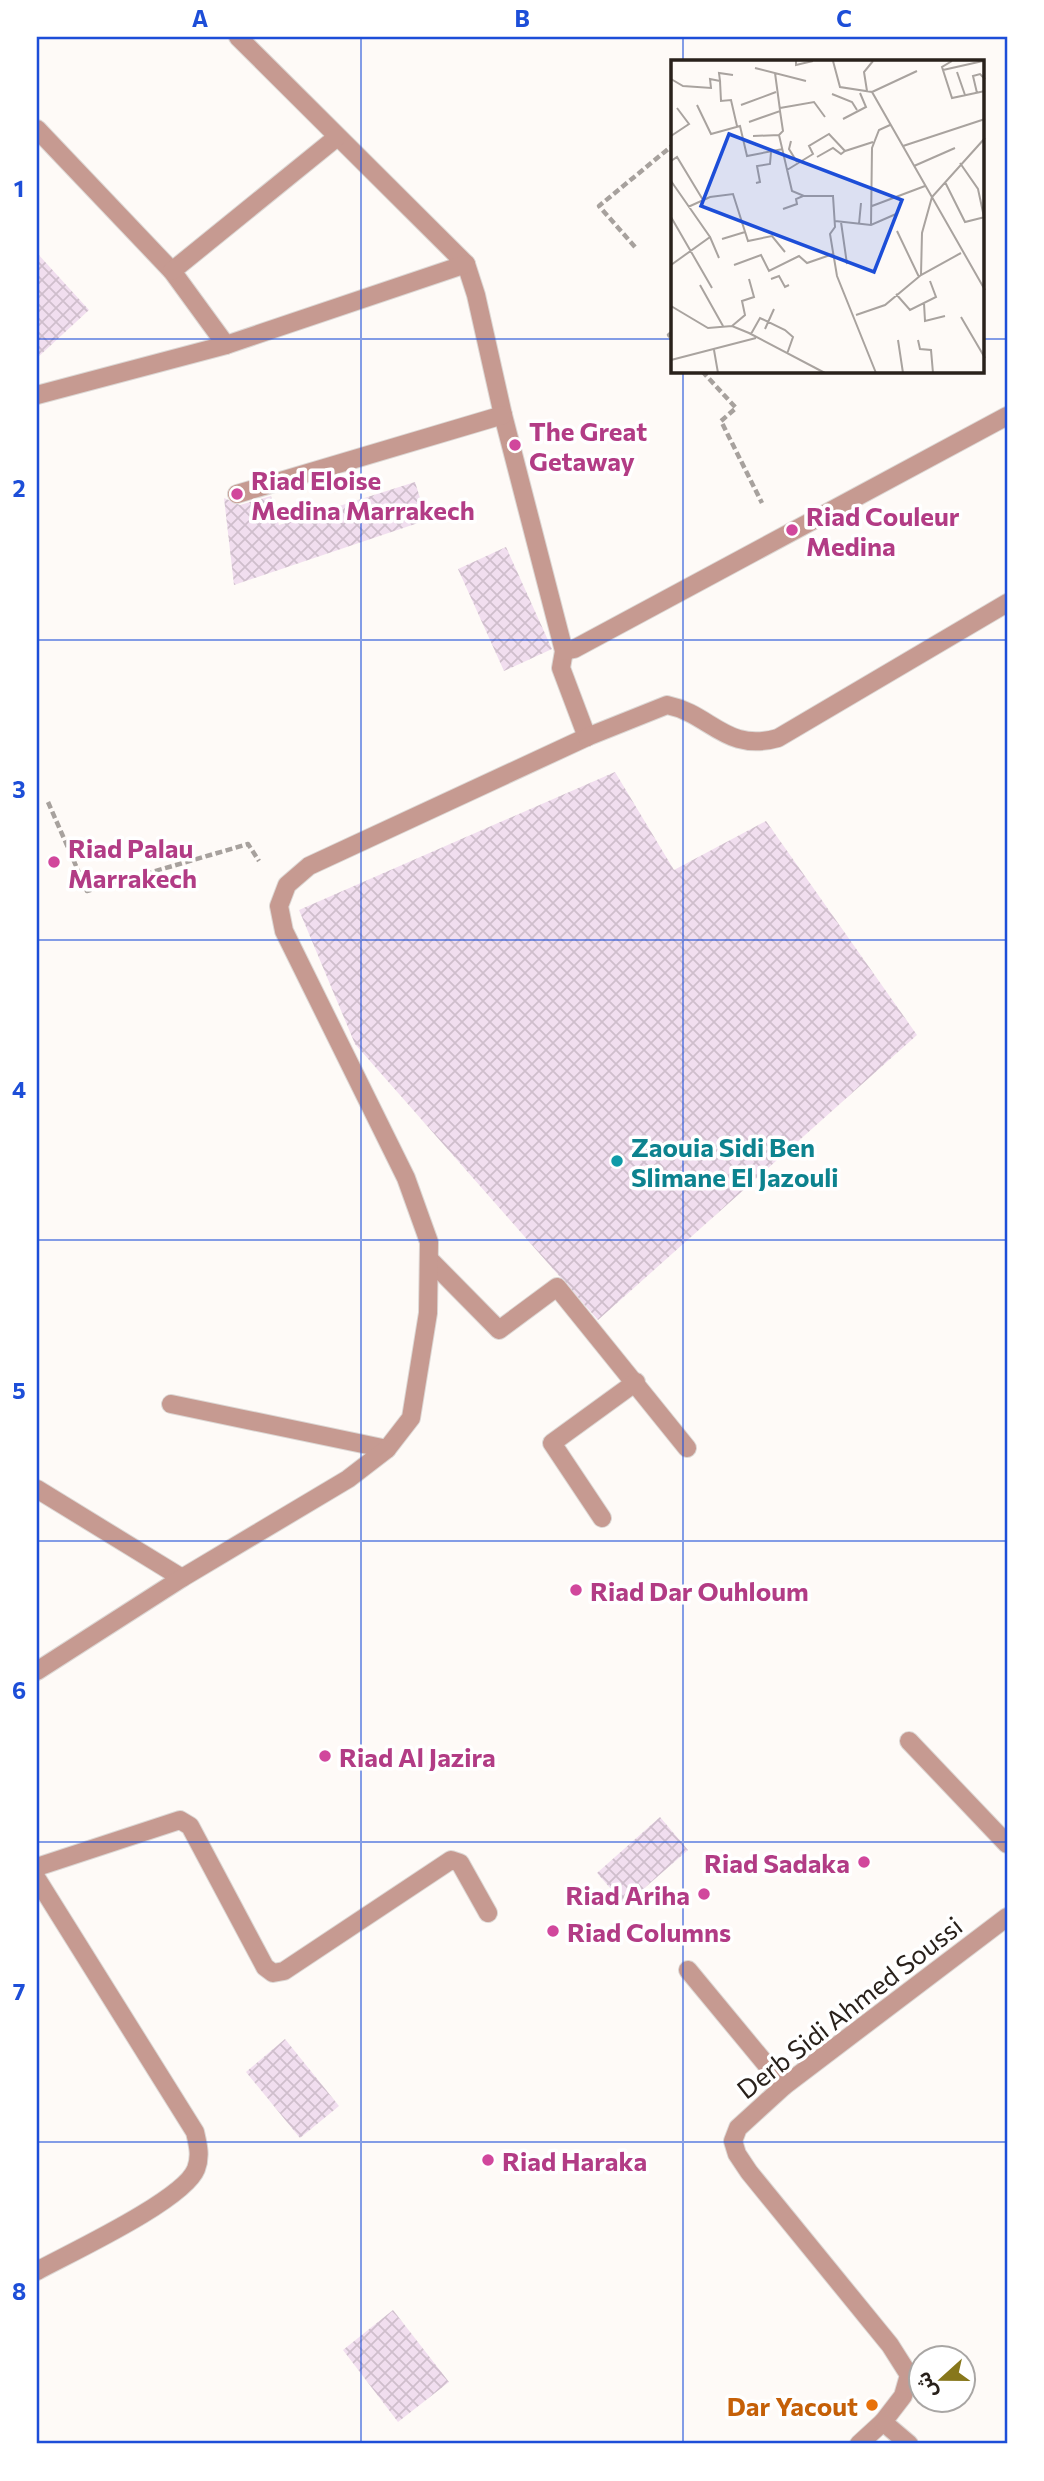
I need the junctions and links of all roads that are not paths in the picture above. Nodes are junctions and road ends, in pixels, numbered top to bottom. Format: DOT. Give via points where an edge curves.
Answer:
graph roads {
  1 [pos="238,37"];
  2 [pos="37,129"];
  3 [pos="336,138"];
  4 [pos="466,264"];
  5 [pos="172,271"];
  6 [pos="226,345"];
  7 [pos="37,395"];
  8 [pos="503,415"];
  9 [pos="1007,416"];
  10 [pos="237,494"];
  11 [pos="1007,603"];
  12 [pos="564,651"];
  13 [pos="587,737"];
  14 [pos="429,1259"];
  15 [pos="636,1382"];
  16 [pos="171,1404"];
  17 [pos="687,1448"];
  18 [pos="387,1449"];
  19 [pos="37,1489"];
  20 [pos="602,1518"];
  21 [pos="182,1578"];
  22 [pos="37,1671"];
  23 [pos="909,1741"];
  24 [pos="1007,1844"];
  25 [pos="37,1867"];
  26 [pos="37,1878"];
  27 [pos="488,1913"];
  28 [pos="1007,1917"];
  29 [pos="688,1970"];
  30 [pos="784,2086"];
  31 [pos="37,2271"];
  32 [pos="883,2422"];
  33 [pos="859,2444"];
  34 [pos="909,2444"];
  1 -- 3 [label="street"];
  2 -- 5 [label="street"];
  3 -- 4 [label="street"];
  3 -- 5 [label="street"];
  4 -- 6 [label="street"];
  4 -- 8 [label="street"];
  5 -- 6 [label="street"];
  6 -- 7 [label="street"];
  8 -- 10 [label="street"];
  8 -- 12 [label="street"];
  9 -- 12 [label="street"];
  11 -- 13 [label="street" via="778,738 744,742 667,705"];
  12 -- 13 [label="street" via="561,668"];
  13 -- 14 [label="street" via="309,866 287,885 278,906 284,931 406,1178 429,1242"];
  14 -- 15 [label="street" via="499,1330 557,1287"];
  14 -- 18 [label="street" via="428,1313 411,1418"];
  15 -- 17 [label="street"];
  15 -- 20 [label="street" via="552,1443"];
  16 -- 18 [label="street"];
  18 -- 21 [label="street" via="348,1479"];
  19 -- 21 [label="street"];
  21 -- 22 [label="street"];
  23 -- 24 [label="street"];
  25 -- 27 [label="street" via="180,1820 190,1826 265,1966 274,1973 284,1971 451,1860 460,1863"];
  26 -- 31 [label="street" via="195,2132 200,2151 196,2171 172,2196"];
  28 -- 30 [label="street, Derb Sidi Ahmed Soussi"];
  29 -- 30 [label="street"];
  30 -- 32 [label="street, Derb Sidi Ahmed Soussi" via="738,2128 733,2141 737,2154 909,2375 903,2396"];
  32 -- 33 [label="street"];
  32 -- 34 [label="street"];
}
